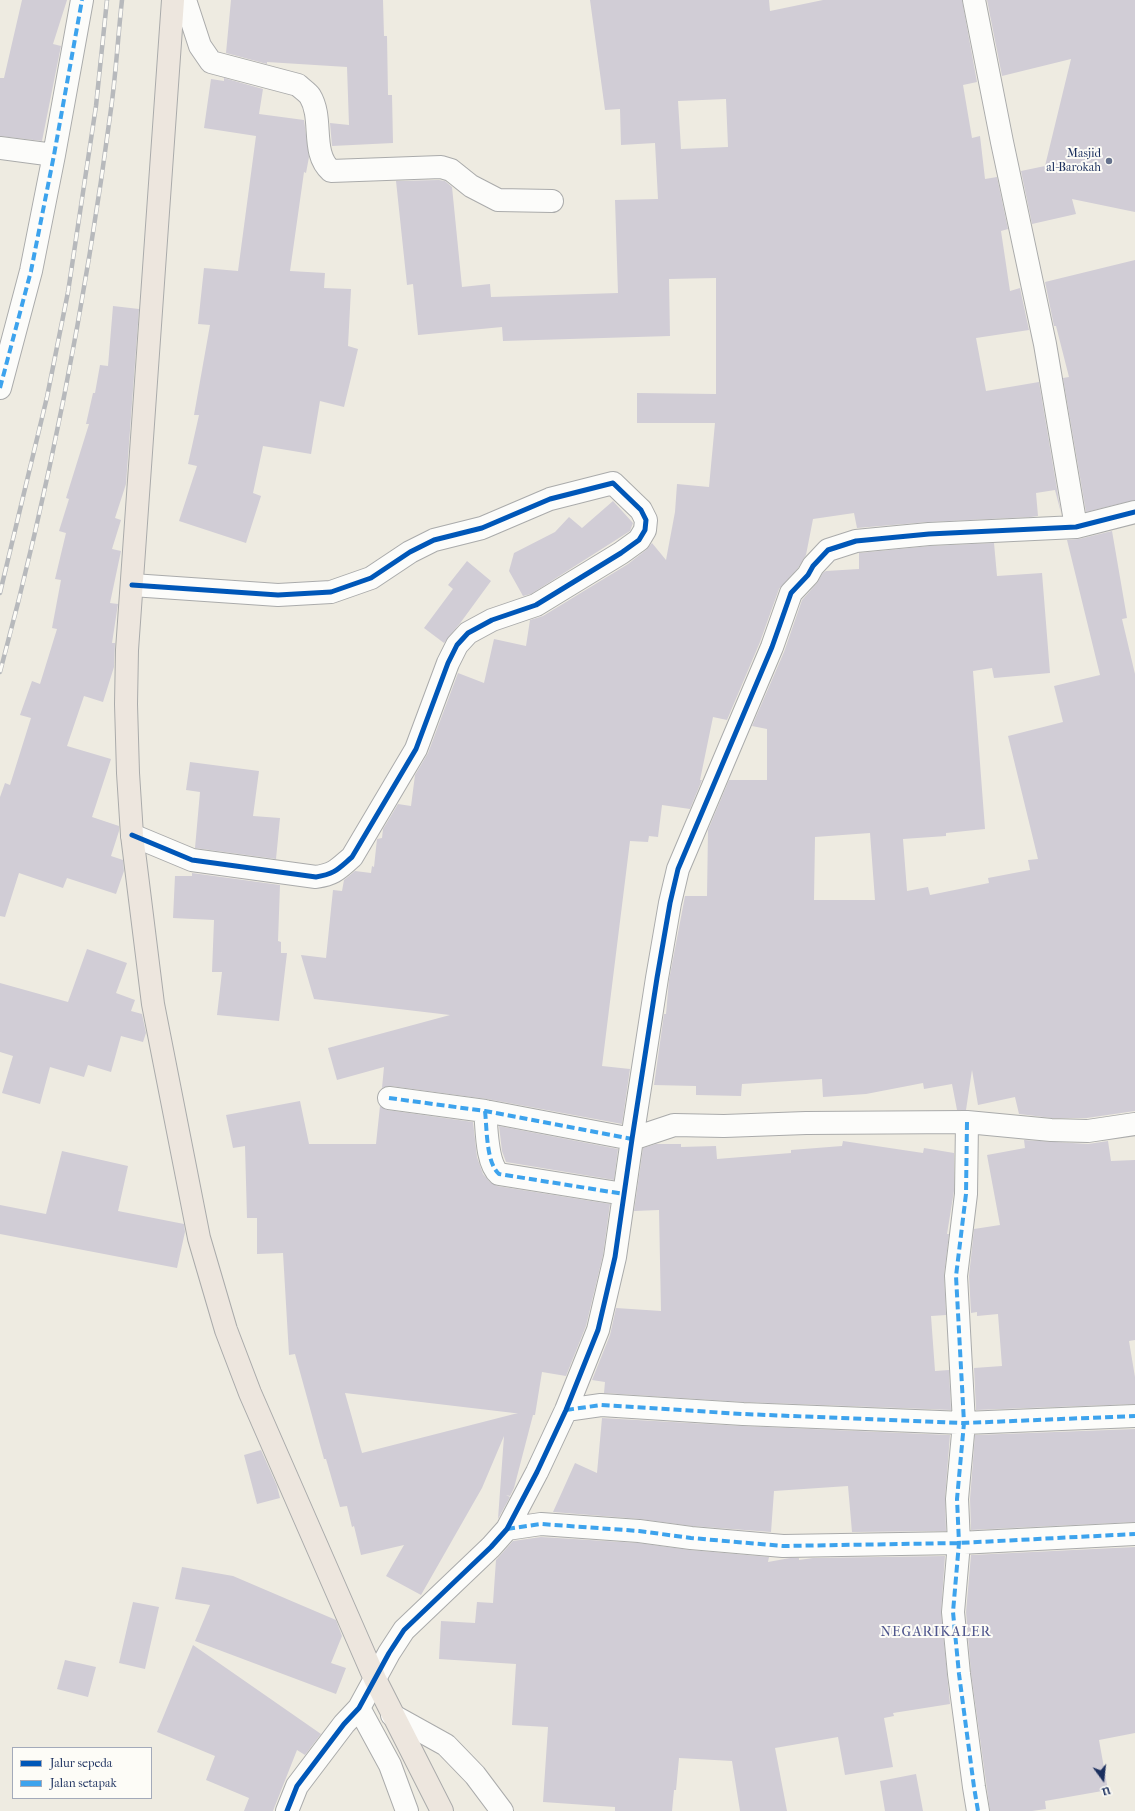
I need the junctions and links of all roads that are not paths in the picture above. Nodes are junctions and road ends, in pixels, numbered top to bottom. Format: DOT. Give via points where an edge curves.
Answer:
graph roads {
  1 [pos="82,0"];
  2 [pos="172,0"];
  3 [pos="185,0"];
  4 [pos="974,0"];
  5 [pos="0,148"];
  6 [pos="54,155"];
  7 [pos="552,201"];
  8 [pos="0,388"];
  9 [pos="1135,512"];
  10 [pos="1076,527"];
  11 [pos="132,585"];
  12 [pos="132,835"];
  13 [pos="389,1098"];
  14 [pos="485,1112"];
  15 [pos="967,1122"];
  16 [pos="1135,1124"];
  17 [pos="632,1139"];
  18 [pos="624,1194"];
  19 [pos="566,1410"];
  20 [pos="1135,1416"];
  21 [pos="964,1423"];
  22 [pos="507,1529"];
  23 [pos="1135,1534"];
  24 [pos="960,1544"];
  25 [pos="375,1679"];
  26 [pos="359,1708"];
  27 [pos="392,1715"];
  28 [pos="287,1811"];
  29 [pos="407,1811"];
  30 [pos="442,1811"];
  31 [pos="502,1811"];
  32 [pos="978,1811"];
  1 -- 6 [label="street"];
  2 -- 11 [label="main road"];
  3 -- 7 [label="street" via="200,46 211,62 298,85 309,94 315,106 321,159 331,171 442,167 498,200"];
  4 -- 10 [label="street" via="1046,344"];
  5 -- 6 [label="street"];
  6 -- 8 [label="street" via="31,271"];
  9 -- 10 [label="street"];
  10 -- 17 [label="street" via="929,534 856,541 828,550 791,593 772,647 678,869 657,978"];
  11 -- 12 [label="main road" via="126,650 126,704"];
  11 -- 12 [label="street" via="278,595 331,592 371,578 410,552 434,540 482,528 550,499 613,483 641,510 646,520 645,530 639,540 621,553 536,605 492,620 468,633 457,645 416,748 352,857 330,875 316,877 192,860"];
  12 -- 25 [label="main road" via="153,1004 199,1238 226,1330 250,1393"];
  13 -- 14 [label="street"];
  14 -- 17 [label="street"];
  14 -- 18 [label="street" via="489,1155 494,1170 499,1174"];
  15 -- 16 [label="street" via="1088,1131"];
  15 -- 17 [label="street" via="674,1125"];
  15 -- 21 [label="street" via="966,1194 956,1276"];
  17 -- 18 [label="street"];
  18 -- 19 [label="street" via="616,1257 608,1294 598,1330"];
  19 -- 21 [label="street" via="601,1405"];
  19 -- 22 [label="street"];
  20 -- 21 [label="street"];
  21 -- 24 [label="street" via="957,1499"];
  22 -- 24 [label="street" via="541,1524 783,1546"];
  22 -- 25 [label="street" via="404,1630"];
  23 -- 24 [label="street"];
  24 -- 32 [label="street" via="953,1612"];
  25 -- 26 [label="street"];
  25 -- 27 [label="main road"];
  26 -- 28 [label="street" via="297,1786"];
  26 -- 29 [label="street" via="390,1765"];
  27 -- 30 [label="main road"];
  27 -- 31 [label="street" via="446,1745 475,1775"];
}
